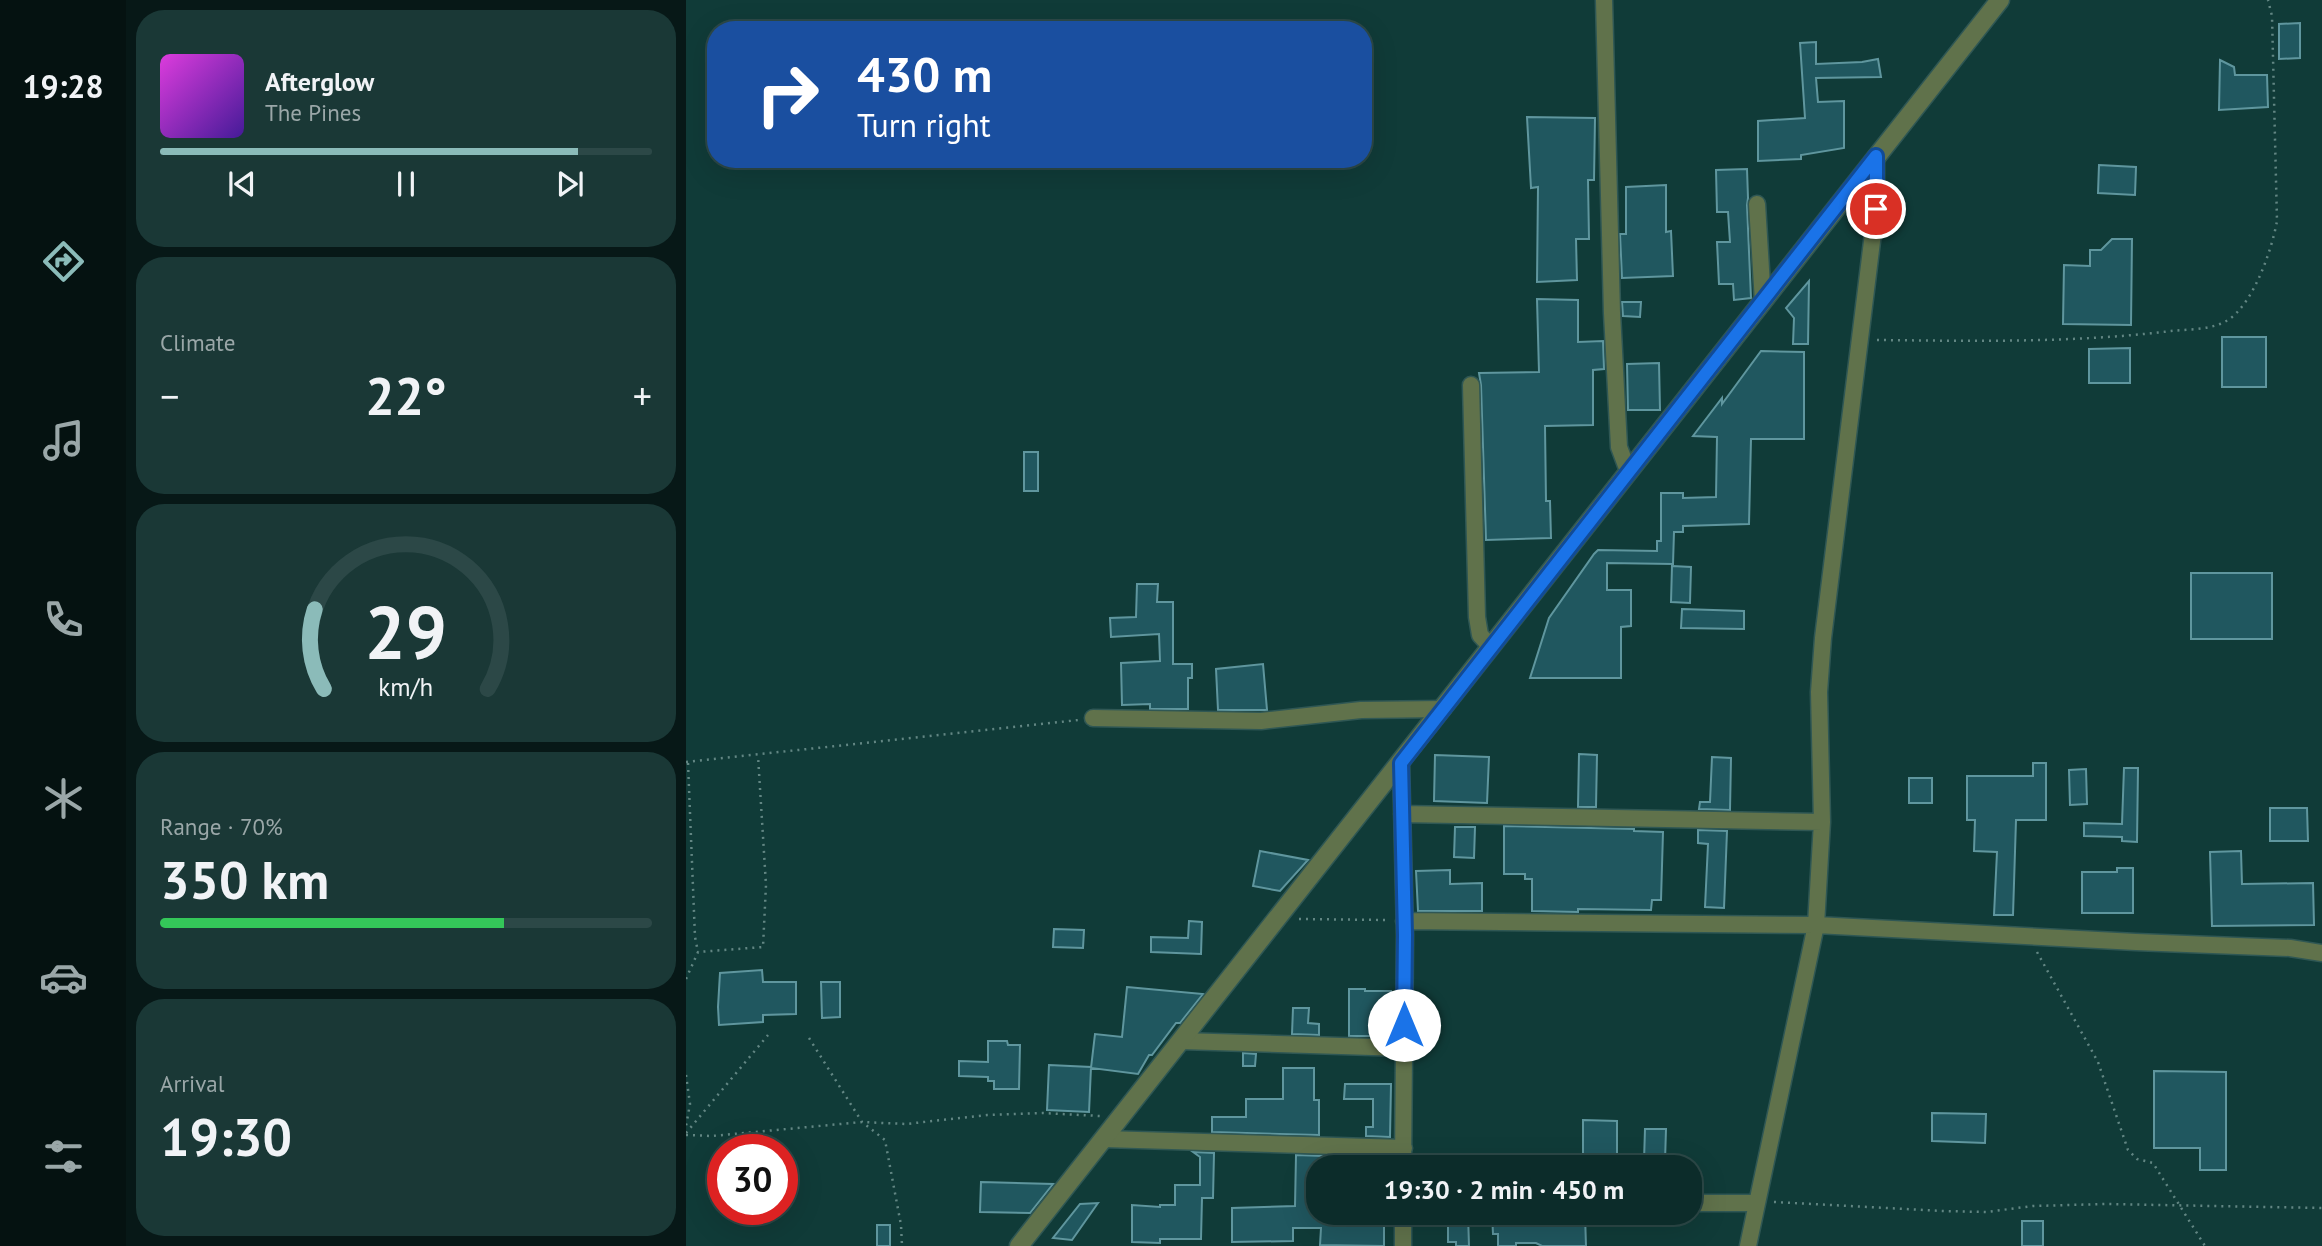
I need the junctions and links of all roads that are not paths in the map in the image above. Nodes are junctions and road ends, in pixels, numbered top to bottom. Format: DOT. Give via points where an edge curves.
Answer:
graph roads {
  1 [pos="1604,0"];
  2 [pos="2000,0"];
  3 [pos="1876,156"];
  4 [pos="1757,204"];
  5 [pos="1763,302"];
  6 [pos="1471,385"];
  7 [pos="1628,471"];
  8 [pos="1491,647"];
  9 [pos="1443,709"];
  10 [pos="1093,718"];
  11 [pos="1401,763"];
  12 [pos="1402,814"];
  13 [pos="1822,822"];
  14 [pos="1404,920"];
  15 [pos="1816,925"];
  16 [pos="2322,953"];
  17 [pos="1181,1041"];
  18 [pos="1404,1048"];
  19 [pos="1104,1139"];
  20 [pos="1404,1147"];
  21 [pos="1404,1155"];
  22 [pos="1702,1203"];
  23 [pos="1757,1203"];
  24 [pos="1403,1225"];
  25 [pos="1019,1246"];
  26 [pos="1403,1246"];
  27 [pos="1748,1246"];
  1 -- 7 [label="street" via="1619,447"];
  2 -- 3 [label="street"];
  3 -- 5 [label="street"];
  3 -- 13 [label="street" via="1876,209 1822,638"];
  4 -- 5 [label="street"];
  5 -- 7 [label="street"];
  6 -- 8 [label="street" via="1477,617 1480,635"];
  7 -- 8 [label="street"];
  8 -- 9 [label="street"];
  9 -- 10 [label="street" via="1361,709 1261,721"];
  9 -- 11 [label="street"];
  11 -- 12 [label="street"];
  11 -- 17 [label="street"];
  12 -- 13 [label="street"];
  12 -- 14 [label="street"];
  13 -- 15 [label="street"];
  14 -- 15 [label="street"];
  14 -- 18 [label="street"];
  15 -- 16 [label="street"];
  15 -- 23 [label="street"];
  17 -- 18 [label="street"];
  17 -- 19 [label="street"];
  18 -- 20 [label="street"];
  19 -- 20 [label="street"];
  19 -- 25 [label="street"];
  20 -- 21 [label="street"];
  22 -- 23 [label="street"];
  23 -- 27 [label="street"];
  24 -- 26 [label="street"];
}
